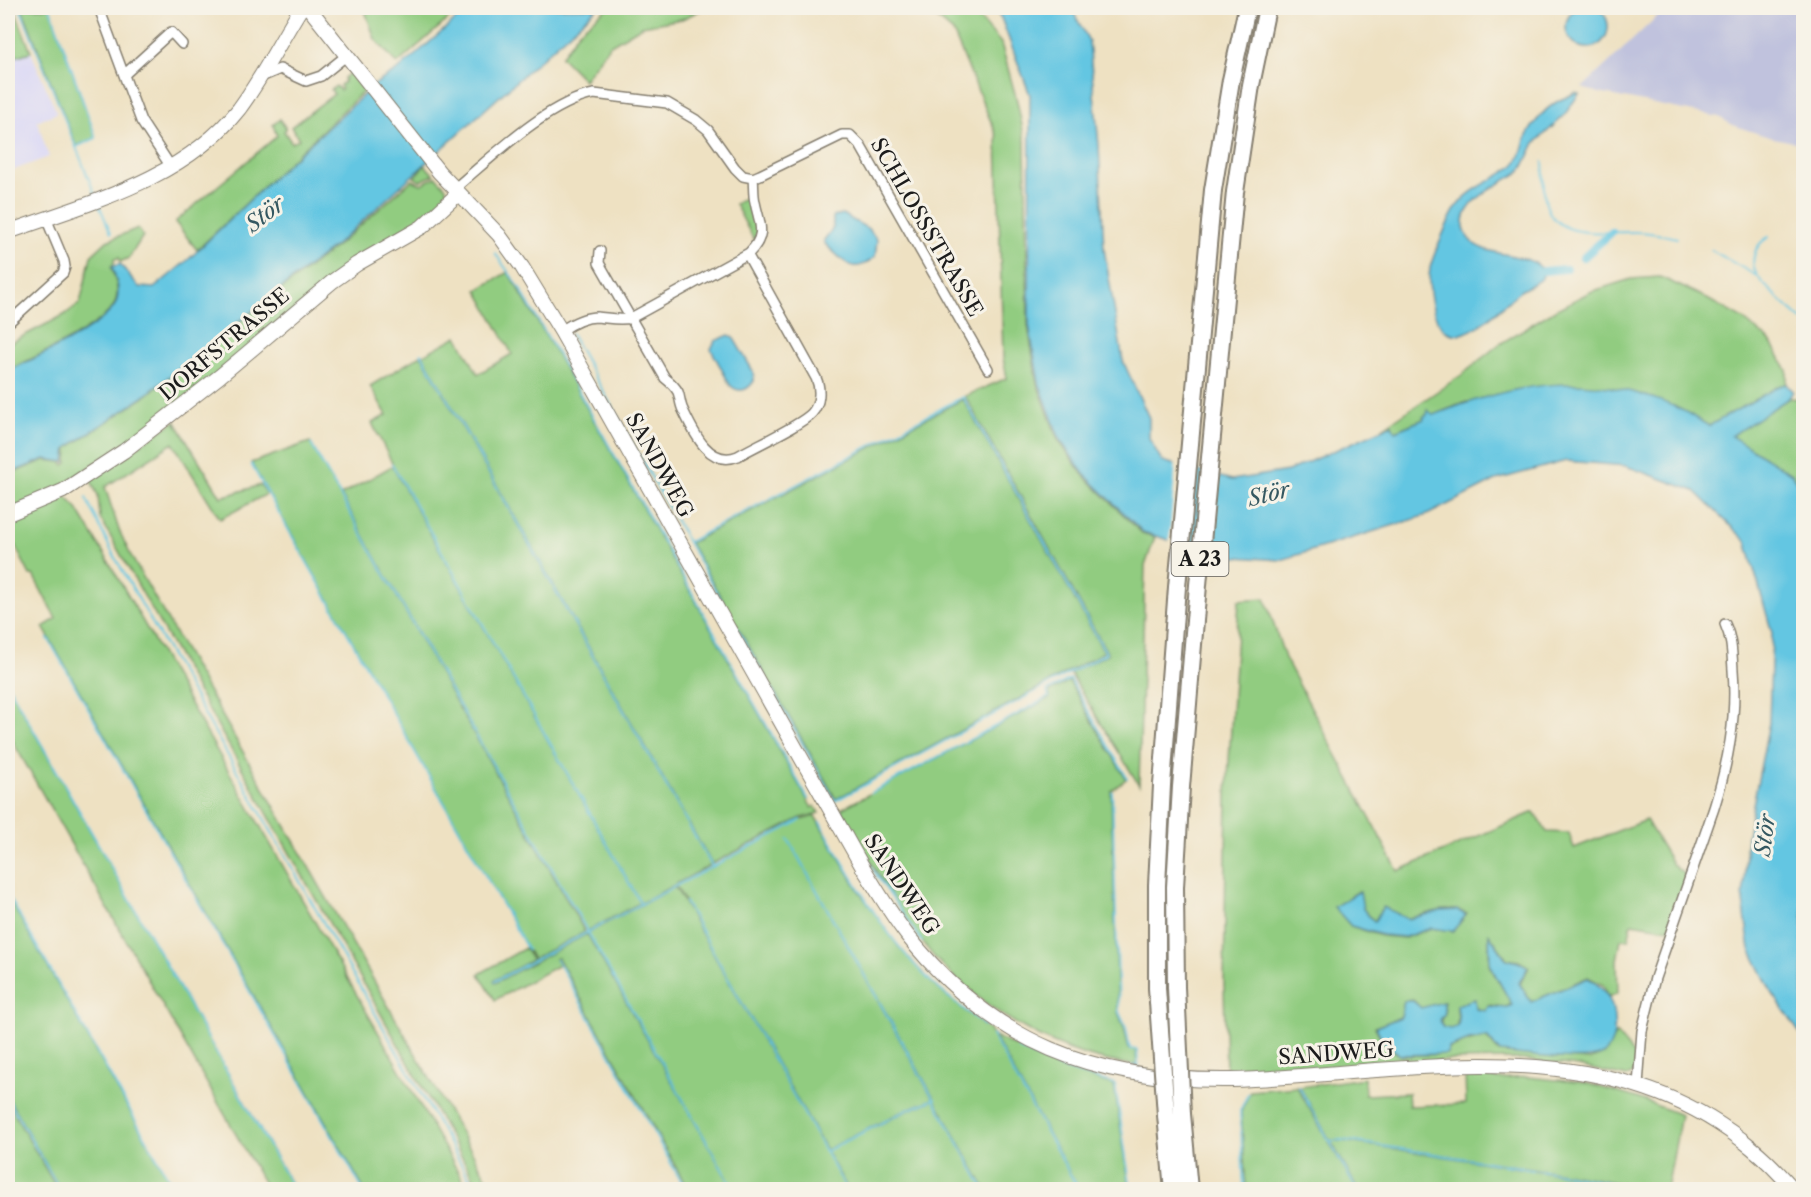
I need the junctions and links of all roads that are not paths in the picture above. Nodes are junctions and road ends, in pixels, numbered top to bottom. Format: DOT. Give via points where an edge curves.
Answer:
graph roads {
  1 [pos="99,8"];
  2 [pos="301,8"];
  3 [pos="309,8"];
  4 [pos="1247,8"];
  5 [pos="1267,8"];
  6 [pos="182,44"];
  7 [pos="346,56"];
  8 [pos="124,74"];
  9 [pos="261,77"];
  10 [pos="171,167"];
  11 [pos="753,178"];
  12 [pos="457,190"];
  13 [pos="46,218"];
  14 [pos="8,232"];
  15 [pos="600,251"];
  16 [pos="747,254"];
  17 [pos="631,318"];
  18 [pos="8,323"];
  19 [pos="561,331"];
  20 [pos="988,369"];
  21 [pos="8,514"];
  22 [pos="1725,624"];
  23 [pos="1638,1085"];
  24 [pos="1174,1114"];
  25 [pos="1173,1190"];
  26 [pos="1189,1190"];
  27 [pos="1794,1190"];
  1 -- 8 [label="street"];
  2 -- 9 [label="street"];
  3 -- 7 [label="street, SANDWEG"];
  4 -- 24 [label="highway, A 23, bridge" via="1213,190 1176,598 1157,885 1157,988"];
  5 -- 24 [label="highway, A 23, bridge" via="1235,192 1181,787 1175,887"];
  6 -- 8 [label="street" via="171,32"];
  7 -- 9 [label="street" via="321,76 306,81 279,69"];
  7 -- 12 [label="street, SANDWEG"];
  8 -- 10 [label="street" via="141,121"];
  9 -- 10 [label="street" via="218,132"];
  10 -- 13 [label="street"];
  11 -- 12 [label="street" via="738,172 708,130 667,103 594,94 567,102 537,122"];
  11 -- 16 [label="street" via="754,202 761,225 755,245"];
  11 -- 20 [label="street, SCHLOSSSTRASSE" via="842,135 854,138"];
  12 -- 19 [label="street, SANDWEG" via="499,235"];
  12 -- 21 [label="street, DORFSTRASSE" via="423,227 333,281 124,451 63,491"];
  13 -- 14 [label="street"];
  13 -- 18 [label="street" via="64,261 63,273"];
  15 -- 17 [label="street" via="599,263"];
  16 -- 17 [label="street"];
  16 -- 17 [label="street" via="819,390 817,404 806,418 738,456 718,456 703,446 682,408 678,392 665,378"];
  17 -- 19 [label="street" via="595,317"];
  19 -- 23 [label="street, SANDWEG" via="862,866 907,934 981,1010 1022,1035 1073,1058 1148,1076 1232,1080 1511,1064 1595,1074"];
  22 -- 23 [label="street" via="1731,637 1734,680 1729,747 1714,808 1654,978 1642,1031"];
  23 -- 27 [label="street, SANDWEG" via="1678,1101 1722,1126 1751,1147"];
  24 -- 25 [label="highway, A 23"];
  24 -- 26 [label="highway, A 23"];
}
